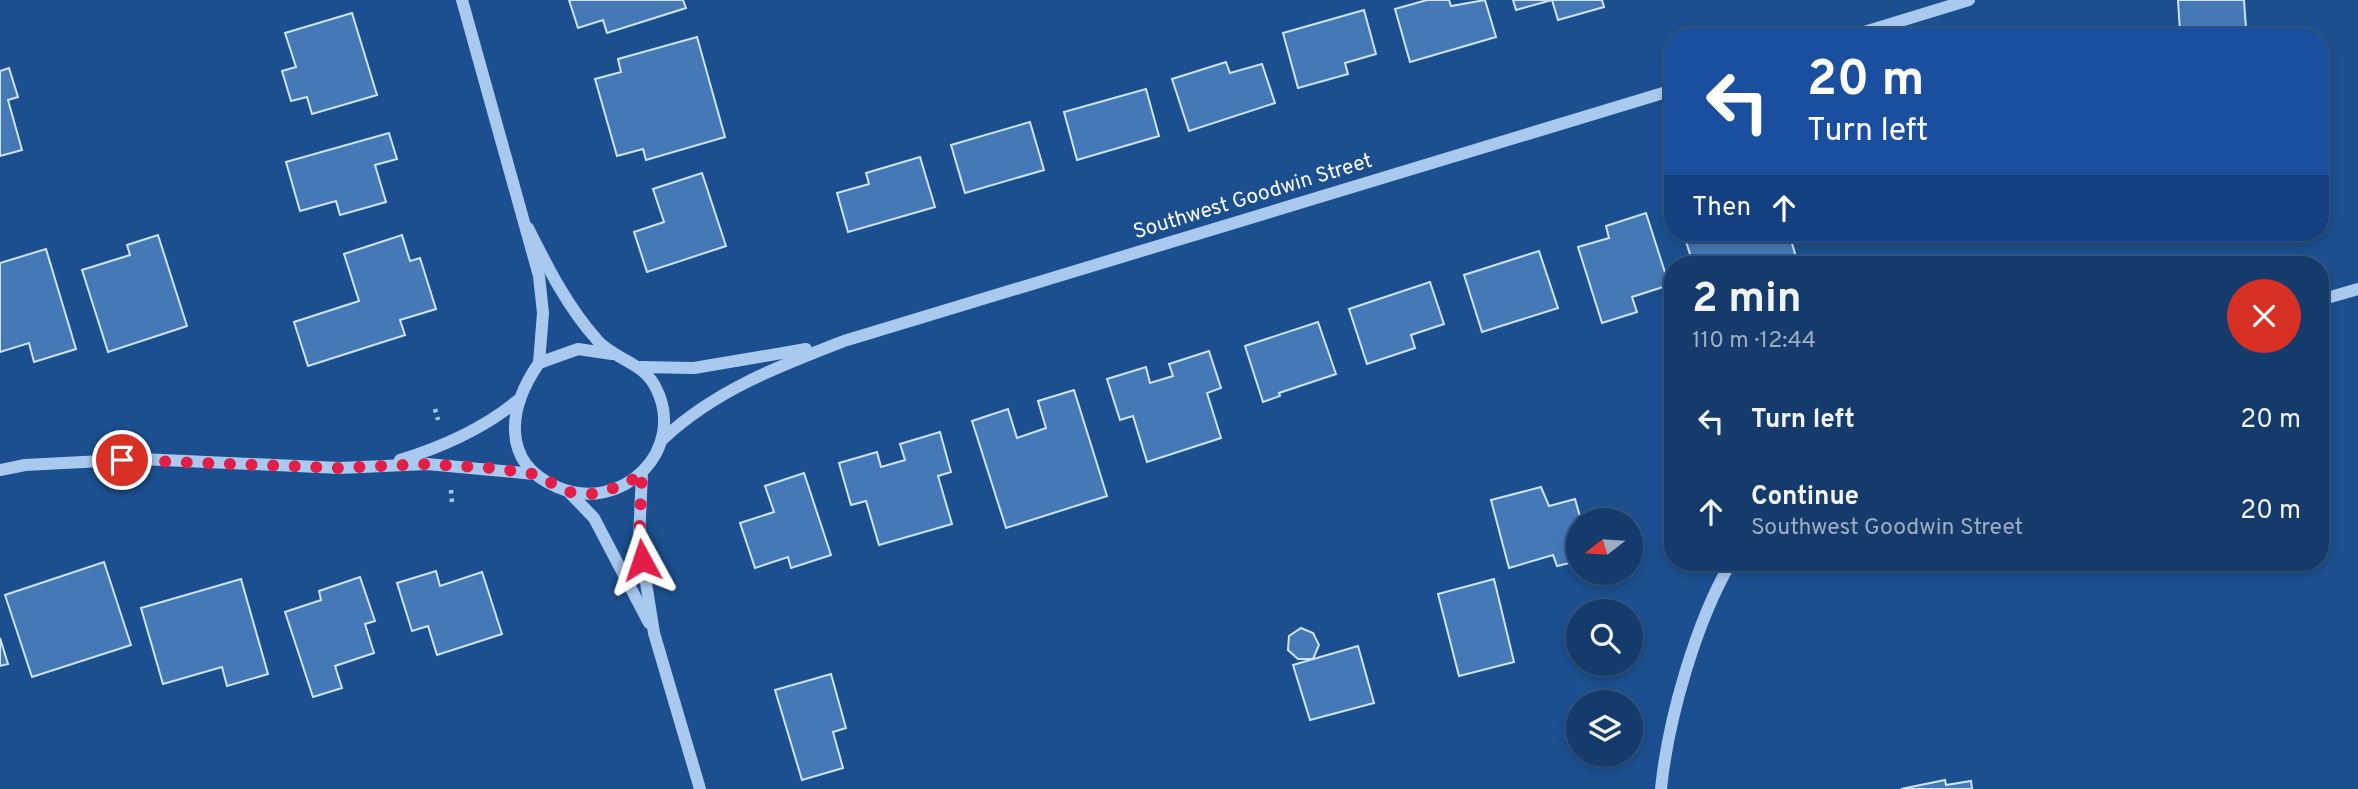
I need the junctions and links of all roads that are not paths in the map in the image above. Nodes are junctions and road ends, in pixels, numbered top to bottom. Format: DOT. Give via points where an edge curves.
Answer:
graph roads {
  1 [pos="462,0"];
  2 [pos="1969,0"];
  3 [pos="1877,28"];
  4 [pos="1664,93"];
  5 [pos="528,228"];
  6 [pos="2358,289"];
  7 [pos="2329,297"];
  8 [pos="844,341"];
  9 [pos="612,354"];
  10 [pos="539,363"];
  11 [pos="640,367"];
  12 [pos="517,401"];
  13 [pos="664,438"];
  14 [pos="384,465"];
  15 [pos="0,470"];
  16 [pos="642,473"];
  17 [pos="534,474"];
  18 [pos="569,492"];
  19 [pos="1726,571"];
  20 [pos="654,633"];
  21 [pos="700,789"];
  22 [pos="1661,789"];
  1 -- 5 [label="street"];
  2 -- 3 [label="street"];
  4 -- 8 [label="street, Southwest Goodwin Street"];
  5 -- 9 [label="street" via="573,308"];
  5 -- 10 [label="street" via="543,313"];
  6 -- 7 [label="street"];
  8 -- 11 [label="street, Southwest Goodwin Street" via="694,368"];
  8 -- 13 [label="street, Southwest Goodwin Street" via="730,388"];
  9 -- 10 [label="street" via="579,349"];
  9 -- 11 [label="street"];
  10 -- 12 [label="street"];
  11 -- 13 [label="street" via="661,399"];
  12 -- 14 [label="street" via="466,435"];
  12 -- 17 [label="street" via="513,421 523,456"];
  13 -- 16 [label="street"];
  14 -- 15 [label="street" via="340,468 141,459"];
  14 -- 17 [label="street"];
  16 -- 18 [label="street" via="611,491"];
  16 -- 20 [label="street" via="639,539"];
  17 -- 18 [label="street"];
  18 -- 20 [label="street" via="594,518"];
  19 -- 22 [label="street" via="1715,590 1666,746"];
  20 -- 21 [label="street"];
}
